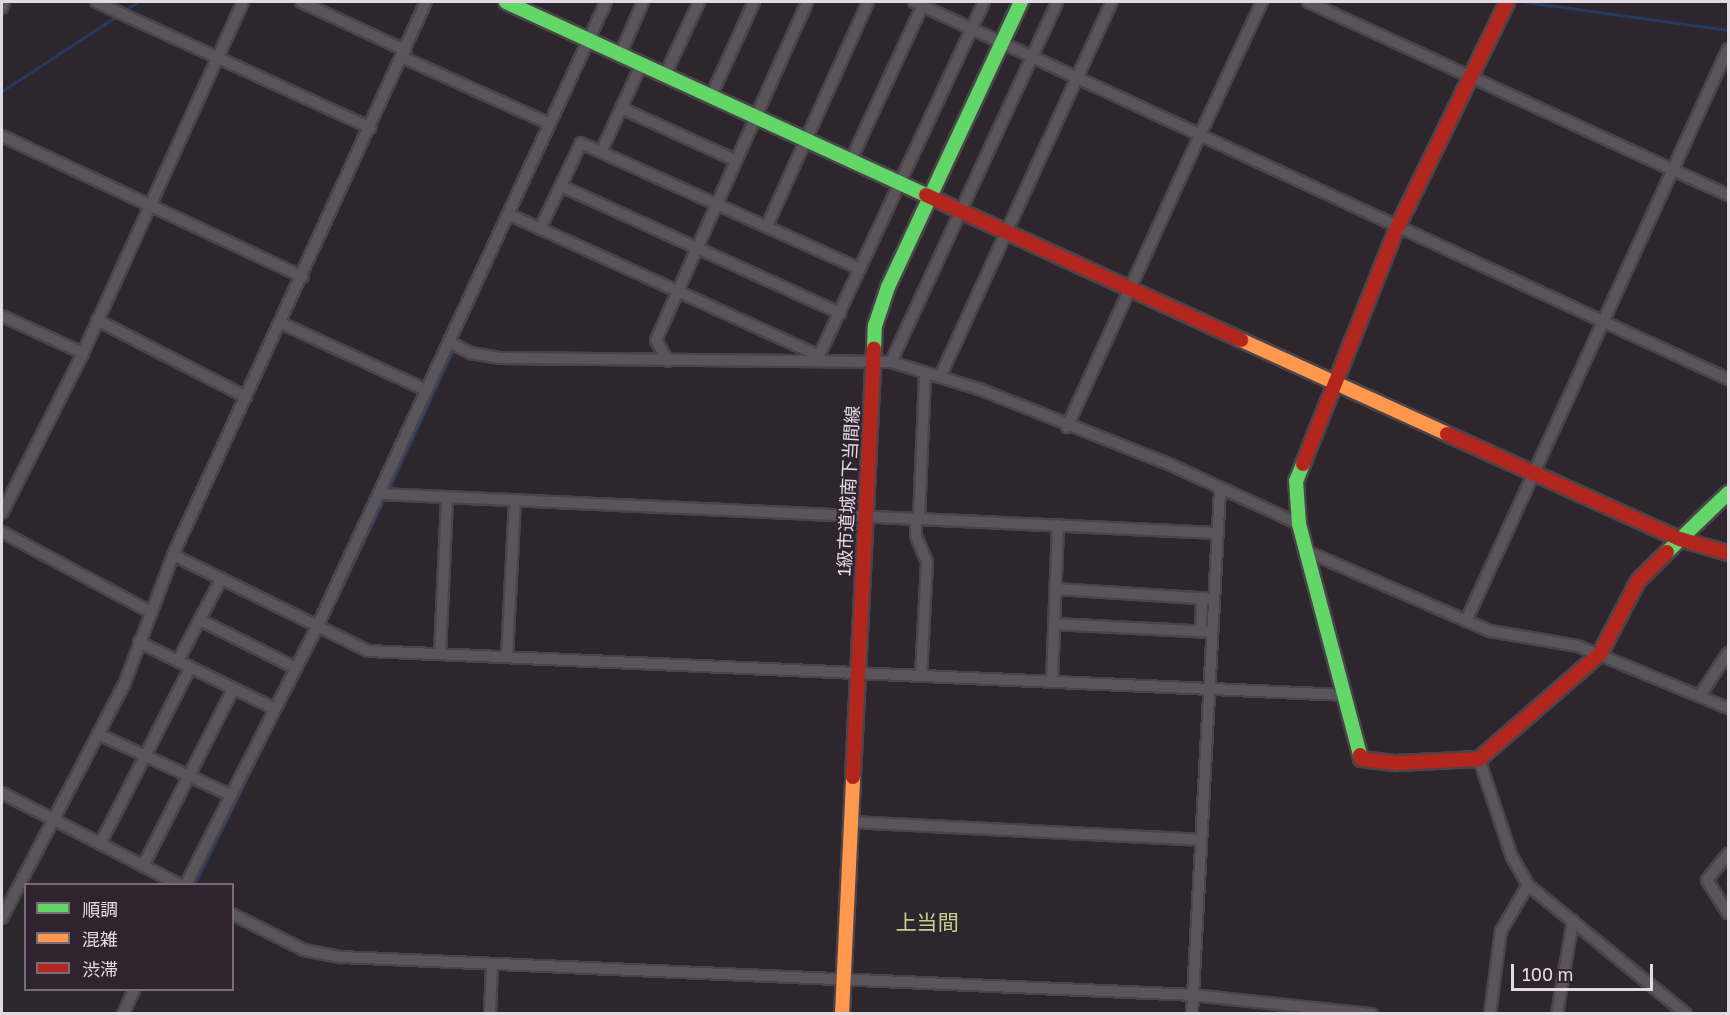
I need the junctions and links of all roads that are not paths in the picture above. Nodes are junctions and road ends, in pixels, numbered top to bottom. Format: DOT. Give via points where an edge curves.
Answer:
graph roads {
  1 [pos="4,2"];
  2 [pos="96,2"];
  3 [pos="243,2"];
  4 [pos="301,2"];
  5 [pos="426,2"];
  6 [pos="506,2"];
  7 [pos="606,2"];
  8 [pos="643,2"];
  9 [pos="699,2"];
  10 [pos="754,2"];
  11 [pos="807,2"];
  12 [pos="868,2"];
  13 [pos="984,2"];
  14 [pos="1021,2"];
  15 [pos="1057,2"];
  16 [pos="1112,2"];
  17 [pos="1262,2"];
  18 [pos="1308,2"];
  19 [pos="920,3"];
  20 [pos="1506,4"];
  21 [pos="2,8"];
  22 [pos="972,28"];
  23 [pos="589,40"];
  24 [pos="1002,42"];
  25 [pos="1728,49"];
  26 [pos="404,54"];
  27 [pos="620,55"];
  28 [pos="1032,55"];
  29 [pos="218,58"];
  30 [pos="641,65"];
  31 [pos="665,75"];
  32 [pos="1076,76"];
  33 [pos="1473,78"];
  34 [pos="711,96"];
  35 [pos="621,108"];
  36 [pos="754,117"];
  37 [pos="550,124"];
  38 [pos="371,128"];
  39 [pos="1200,135"];
  40 [pos="2,136"];
  41 [pos="806,140"];
  42 [pos="601,152"];
  43 [pos="735,160"];
  44 [pos="851,160"];
  45 [pos="1672,171"];
  46 [pos="900,184"];
  47 [pos="561,186"];
  48 [pos="1728,195"];
  49 [pos="931,198"];
  50 [pos="715,204"];
  51 [pos="149,206"];
  52 [pos="960,211"];
  53 [pos="507,214"];
  54 [pos="767,226"];
  55 [pos="1397,228"];
  56 [pos="540,229"];
  57 [pos="1006,232"];
  58 [pos="696,248"];
  59 [pos="860,269"];
  60 [pos="303,277"];
  61 [pos="1130,289"];
  62 [pos="676,292"];
  63 [pos="840,313"];
  64 [pos="2,316"];
  65 [pos="98,320"];
  66 [pos="1605,320"];
  67 [pos="281,323"];
  68 [pos="448,342"];
  69 [pos="84,353"];
  70 [pos="819,358"];
  71 [pos="668,362"];
  72 [pos="871,362"];
  73 [pos="891,362"];
  74 [pos="925,373"];
  75 [pos="940,377"];
  76 [pos="1728,379"];
  77 [pos="1338,381"];
  78 [pos="426,390"];
  79 [pos="246,397"];
  80 [pos="1067,427"];
  81 [pos="1534,474"];
  82 [pos="1220,490"];
  83 [pos="1728,493"];
  84 [pos="381,494"];
  85 [pos="447,497"];
  86 [pos="515,501"];
  87 [pos="2,513"];
  88 [pos="865,515"];
  89 [pos="917,518"];
  90 [pos="1299,524"];
  91 [pos="1058,525"];
  92 [pos="2,532"];
  93 [pos="1217,533"];
  94 [pos="1680,539"];
  95 [pos="1306,551"];
  96 [pos="1728,553"];
  97 [pos="173,555"];
  98 [pos="221,579"];
  99 [pos="1056,589"];
  100 [pos="1208,599"];
  101 [pos="149,611"];
  102 [pos="200,620"];
  103 [pos="1466,621"];
  104 [pos="1054,624"];
  105 [pos="321,630"];
  106 [pos="1201,631"];
  107 [pos="1212,632"];
  108 [pos="139,642"];
  109 [pos="1728,653"];
  110 [pos="440,654"];
  111 [pos="1600,654"];
  112 [pos="507,657"];
  113 [pos="178,661"];
  114 [pos="190,668"];
  115 [pos="296,668"];
  116 [pos="857,672"];
  117 [pos="921,675"];
  118 [pos="1052,681"];
  119 [pos="233,689"];
  120 [pos="1209,689"];
  121 [pos="1701,694"];
  122 [pos="1343,695"];
  123 [pos="1728,708"];
  124 [pos="275,709"];
  125 [pos="98,734"];
  126 [pos="146,754"];
  127 [pos="1479,759"];
  128 [pos="188,776"];
  129 [pos="2,793"];
  130 [pos="230,795"];
  131 [pos="52,819"];
  132 [pos="851,822"];
  133 [pos="1201,840"];
  134 [pos="100,844"];
  135 [pos="1728,854"];
  136 [pos="142,866"];
  137 [pos="174,883"];
  138 [pos="187,883"];
  139 [pos="1528,885"];
  140 [pos="1728,913"];
  141 [pos="234,915"];
  142 [pos="2,918"];
  143 [pos="1573,920"];
  144 [pos="492,965"];
  145 [pos="844,979"];
  146 [pos="134,991"];
  147 [pos="1193,995"];
  148 [pos="1354,1013"];
  149 [pos="123,1014"];
  150 [pos="490,1014"];
  151 [pos="842,1014"];
  152 [pos="1192,1014"];
  153 [pos="1372,1014"];
  154 [pos="1490,1014"];
  155 [pos="1557,1014"];
  156 [pos="1686,1014"];
  1 -- 21 [label="street"];
  2 -- 29 [label="street"];
  3 -- 29 [label="street"];
  4 -- 26 [label="street"];
  5 -- 26 [label="street"];
  6 -- 23 [label="street"];
  7 -- 23 [label="street"];
  8 -- 27 [label="street"];
  9 -- 31 [label="street"];
  10 -- 34 [label="street"];
  11 -- 36 [label="street"];
  12 -- 41 [label="street"];
  13 -- 22 [label="street"];
  14 -- 24 [label="street, 1級市道城南下当間線"];
  15 -- 28 [label="street"];
  16 -- 32 [label="street"];
  17 -- 39 [label="street"];
  18 -- 33 [label="street"];
  19 -- 22 [label="street"];
  19 -- 44 [label="street"];
  20 -- 33 [label="street"];
  22 -- 24 [label="street"];
  22 -- 46 [label="street"];
  23 -- 27 [label="street"];
  23 -- 37 [label="street"];
  24 -- 28 [label="street"];
  24 -- 49 [label="street, 1級市道城南下当間線"];
  25 -- 45 [label="street"];
  26 -- 37 [label="street"];
  26 -- 38 [label="street"];
  27 -- 30 [label="street"];
  28 -- 32 [label="street"];
  28 -- 52 [label="street"];
  29 -- 38 [label="street"];
  29 -- 51 [label="street"];
  30 -- 31 [label="street"];
  30 -- 35 [label="street"];
  31 -- 34 [label="street"];
  32 -- 39 [label="street"];
  32 -- 57 [label="street"];
  33 -- 45 [label="street"];
  33 -- 55 [label="street"];
  34 -- 36 [label="street"];
  35 -- 42 [label="street"];
  35 -- 43 [label="street"];
  36 -- 41 [label="street"];
  36 -- 43 [label="street"];
  37 -- 53 [label="street"];
  38 -- 60 [label="street"];
  39 -- 55 [label="street"];
  39 -- 61 [label="street"];
  40 -- 51 [label="street"];
  41 -- 44 [label="street"];
  41 -- 54 [label="street"];
  42 -- 47 [label="street" via="581,143"];
  42 -- 50 [label="street"];
  43 -- 50 [label="street"];
  44 -- 46 [label="street"];
  45 -- 48 [label="street"];
  45 -- 66 [label="street"];
  46 -- 49 [label="street"];
  46 -- 59 [label="street"];
  47 -- 56 [label="street"];
  47 -- 58 [label="street"];
  49 -- 52 [label="street"];
  49 -- 72 [label="street, 1級市道城南下当間線" via="879,309"];
  50 -- 54 [label="street"];
  50 -- 58 [label="street"];
  51 -- 60 [label="street"];
  51 -- 65 [label="street"];
  52 -- 57 [label="street"];
  52 -- 73 [label="street"];
  53 -- 56 [label="street"];
  53 -- 68 [label="street"];
  54 -- 59 [label="street"];
  55 -- 66 [label="street"];
  55 -- 77 [label="street"];
  56 -- 62 [label="street"];
  57 -- 61 [label="street"];
  57 -- 75 [label="street"];
  58 -- 62 [label="street"];
  58 -- 63 [label="street"];
  59 -- 63 [label="street"];
  60 -- 67 [label="street"];
  61 -- 77 [label="street"];
  61 -- 80 [label="street"];
  62 -- 70 [label="street"];
  62 -- 71 [label="street" via="656,340"];
  63 -- 70 [label="street"];
  64 -- 69 [label="street"];
  65 -- 69 [label="street"];
  65 -- 79 [label="street"];
  66 -- 76 [label="street"];
  66 -- 81 [label="street"];
  67 -- 78 [label="street"];
  67 -- 79 [label="street"];
  68 -- 71 [label="street" via="471,353 500,358"];
  68 -- 78 [label="street"];
  69 -- 87 [label="street"];
  70 -- 71 [label="street"];
  70 -- 72 [label="street"];
  72 -- 73 [label="street"];
  72 -- 88 [label="street, 1級市道城南下当間線"];
  73 -- 74 [label="street"];
  74 -- 75 [label="street"];
  74 -- 89 [label="street"];
  75 -- 80 [label="street"];
  77 -- 81 [label="street"];
  77 -- 90 [label="street" via="1299,467 1295,496"];
  78 -- 84 [label="street"];
  79 -- 97 [label="street"];
  80 -- 82 [label="street" via="1171,465"];
  81 -- 94 [label="street"];
  81 -- 103 [label="street"];
  82 -- 90 [label="street"];
  82 -- 93 [label="street"];
  83 -- 94 [label="street"];
  84 -- 85 [label="street"];
  84 -- 105 [label="street"];
  85 -- 86 [label="street"];
  85 -- 110 [label="street"];
  86 -- 88 [label="street"];
  86 -- 112 [label="street"];
  88 -- 89 [label="street"];
  88 -- 116 [label="street, 1級市道城南下当間線"];
  89 -- 91 [label="street"];
  89 -- 117 [label="street" via="916,536 927,562"];
  90 -- 95 [label="street"];
  91 -- 93 [label="street"];
  91 -- 99 [label="street"];
  92 -- 101 [label="street"];
  93 -- 100 [label="street"];
  94 -- 96 [label="street"];
  94 -- 111 [label="street" via="1638,581"];
  95 -- 103 [label="street"];
  95 -- 122 [label="street"];
  97 -- 98 [label="street"];
  97 -- 101 [label="street"];
  98 -- 102 [label="street"];
  98 -- 105 [label="street"];
  99 -- 100 [label="street"];
  99 -- 104 [label="street"];
  100 -- 106 [label="street"];
  100 -- 107 [label="street"];
  101 -- 108 [label="street"];
  102 -- 113 [label="street"];
  102 -- 115 [label="street"];
  103 -- 111 [label="street" via="1490,632 1578,646"];
  104 -- 106 [label="street"];
  104 -- 118 [label="street"];
  105 -- 110 [label="street" via="368,651"];
  105 -- 115 [label="street"];
  106 -- 107 [label="street"];
  107 -- 120 [label="street"];
  108 -- 113 [label="street"];
  108 -- 125 [label="street" via="124,685"];
  109 -- 121 [label="street"];
  110 -- 112 [label="street"];
  111 -- 121 [label="street"];
  111 -- 127 [label="street" via="1499,737"];
  112 -- 116 [label="street"];
  113 -- 114 [label="street"];
  114 -- 119 [label="street"];
  114 -- 126 [label="street"];
  115 -- 124 [label="street"];
  116 -- 117 [label="street"];
  116 -- 132 [label="street, 1級市道城南下当間線"];
  117 -- 118 [label="street"];
  118 -- 120 [label="street"];
  119 -- 124 [label="street"];
  119 -- 128 [label="street"];
  120 -- 122 [label="street"];
  120 -- 133 [label="street"];
  121 -- 123 [label="street"];
  122 -- 127 [label="street" via="1360,759 1396,763"];
  124 -- 130 [label="street"];
  125 -- 126 [label="street"];
  125 -- 131 [label="street"];
  126 -- 128 [label="street"];
  126 -- 134 [label="street"];
  127 -- 139 [label="street" via="1512,857"];
  128 -- 130 [label="street"];
  128 -- 136 [label="street"];
  129 -- 131 [label="street"];
  130 -- 138 [label="street"];
  131 -- 134 [label="street"];
  131 -- 142 [label="street"];
  132 -- 133 [label="street"];
  132 -- 145 [label="street, 1級市道城南下当間線"];
  133 -- 147 [label="street"];
  134 -- 136 [label="street"];
  135 -- 140 [label="street" via="1707,880"];
  136 -- 137 [label="street"];
  139 -- 143 [label="street"];
  139 -- 154 [label="street" via="1501,931"];
  141 -- 144 [label="street" via="285,942 321,954"];
  143 -- 155 [label="street"];
  143 -- 156 [label="street"];
  144 -- 145 [label="street"];
  144 -- 150 [label="street"];
  145 -- 147 [label="street"];
  145 -- 151 [label="street, 1級市道城南下当間線"];
  146 -- 149 [label="street"];
  147 -- 148 [label="street"];
  147 -- 152 [label="street"];
  148 -- 153 [label="street"];
}
